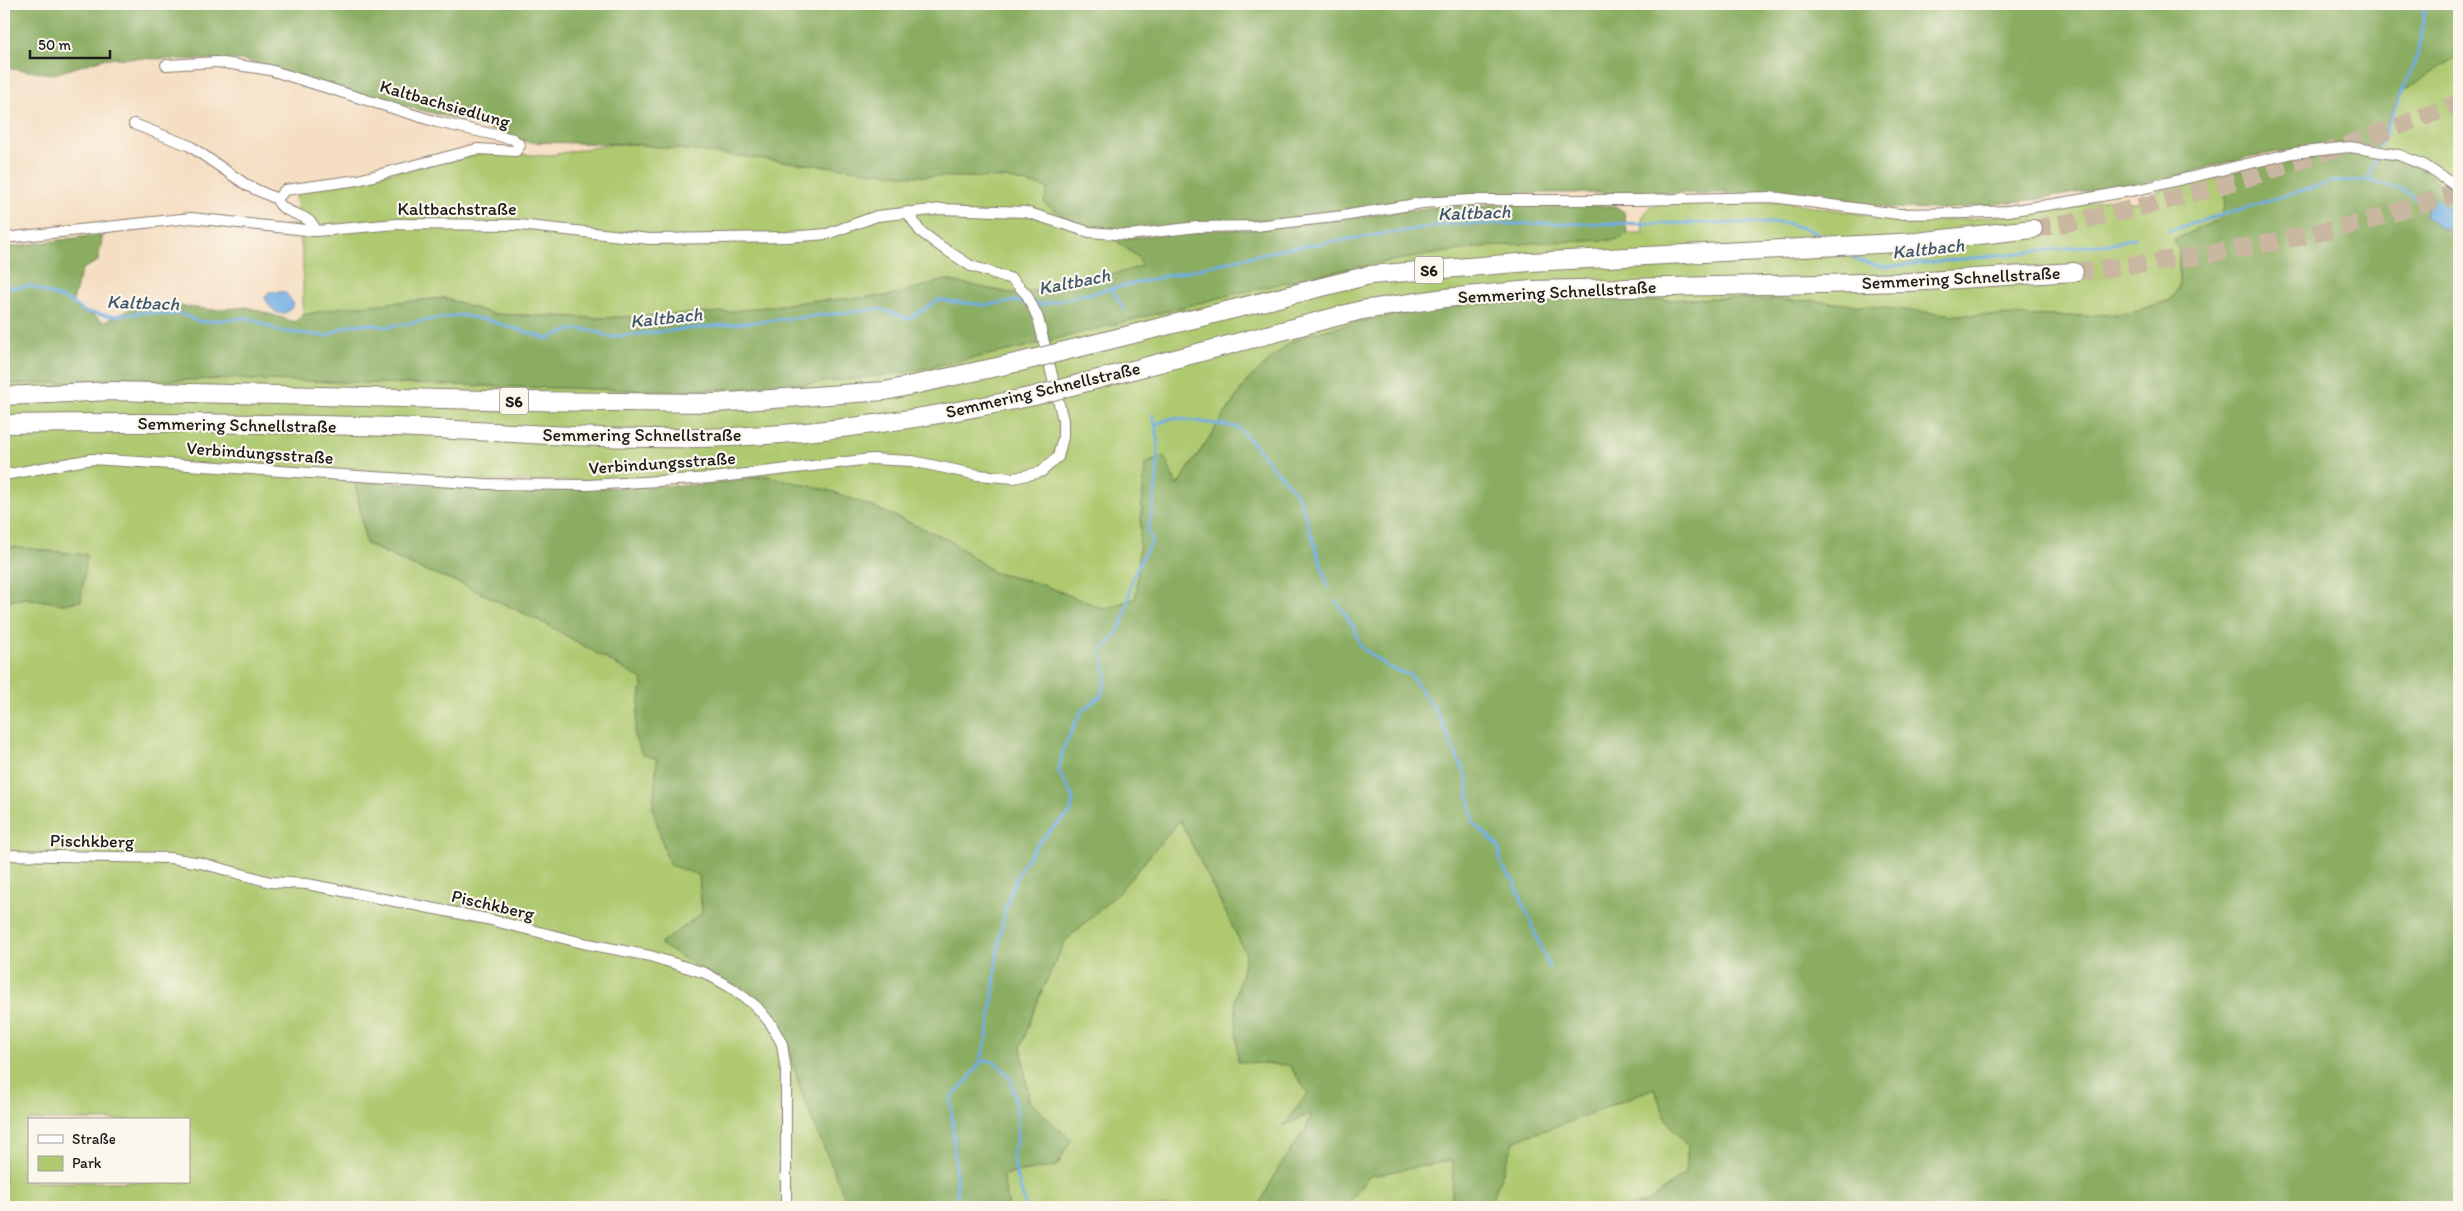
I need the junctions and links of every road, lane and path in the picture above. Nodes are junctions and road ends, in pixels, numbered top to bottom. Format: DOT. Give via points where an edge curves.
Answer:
graph roads {
  1 [pos="166,65"];
  2 [pos="134,124"];
  3 [pos="2459,188"];
  4 [pos="277,199"];
  5 [pos="907,212"];
  6 [pos="2033,229"];
  7 [pos="316,231"];
  8 [pos="4,238"];
  9 [pos="2074,272"];
  10 [pos="4,396"];
  11 [pos="4,424"];
  12 [pos="4,475"];
  13 [pos="4,855"];
  14 [pos="786,1207"];
  1 -- 4 [label="street, Kaltbachsiedlung" via="217,62 270,70 437,122 513,140 521,147 516,151 477,149 358,180 285,190"];
  2 -- 4 [label="street" via="190,146 248,186"];
  3 -- 5 [label="street, Kaltbachstraße" via="2424,165 2398,155 2350,147 2293,153 2141,189 2066,202 1966,213 1898,214 1772,197 1470,200 1422,203 1256,226 1104,234 1026,212 941,209"];
  4 -- 7 [label="street" via="280,205 311,221"];
  5 -- 7 [label="street, Kaltbachstraße" via="877,216 827,234 788,237 650,239 510,225 397,224"];
  5 -- 12 [label="street, Verbindungsstraße" via="920,231 940,246 971,266 1012,279 1027,295 1038,318 1063,420 1058,457 1047,468 1028,476 999,478 912,461 871,459 712,478 588,485 485,484 92,459"];
  6 -- 10 [label="highway, Semmering Schnellstraße / S6, bridge" via="1867,246 1530,262 1370,275 1020,362 885,391 715,403 112,391"];
  7 -- 8 [label="street, Kaltbachstraße" via="191,218"];
  9 -- 11 [label="highway, Semmering Schnellstraße / S6, bridge" via="1910,282 1531,290 1445,298 1362,310 1034,396 824,431 700,438 530,435 393,427"];
  13 -- 14 [label="street, Pischkberg" via="170,858 201,863 270,882 307,884 487,919 650,956 704,973 756,1006 782,1044 786,1071"];
}
